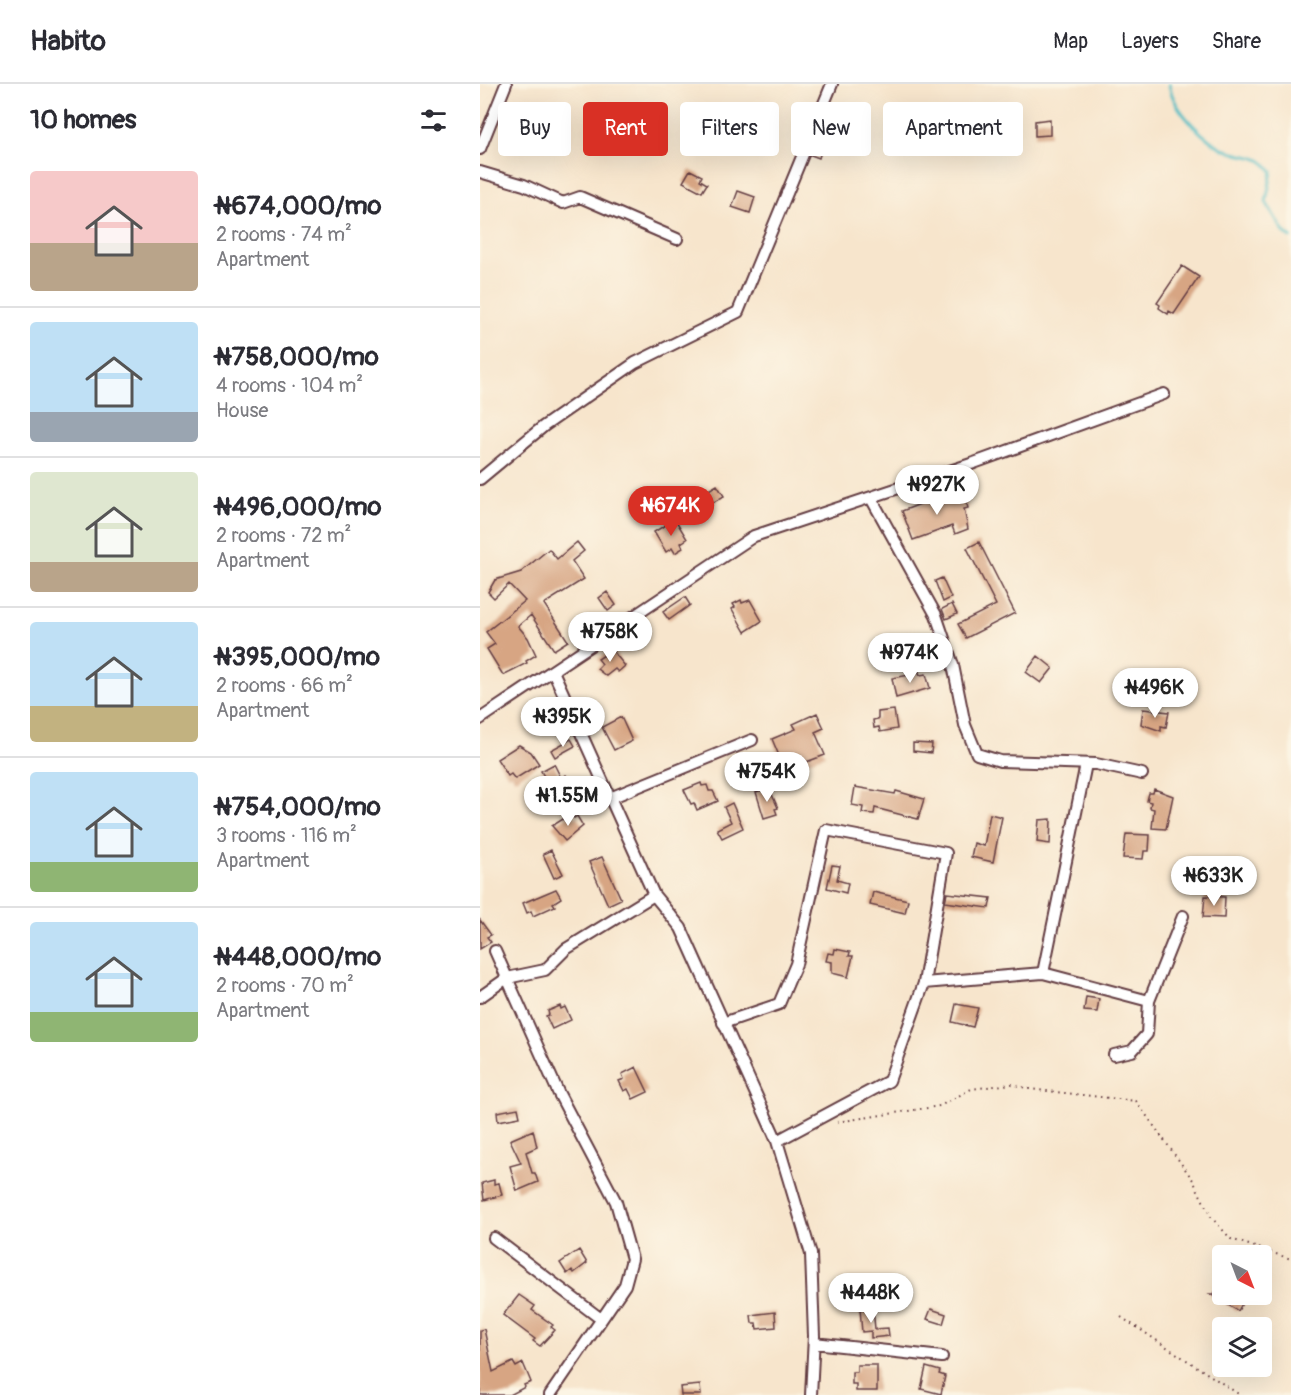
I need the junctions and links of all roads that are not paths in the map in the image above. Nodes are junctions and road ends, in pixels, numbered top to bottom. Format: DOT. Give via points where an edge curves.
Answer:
graph roads {
  1 [pos="506,84"];
  2 [pos="832,84"];
  3 [pos="480,149"];
  4 [pos="480,172"];
  5 [pos="677,239"];
  6 [pos="1164,394"];
  7 [pos="480,479"];
  8 [pos="871,498"];
  9 [pos="553,671"];
  10 [pos="480,719"];
  11 [pos="752,740"];
  12 [pos="1086,764"];
  13 [pos="1142,774"];
  14 [pos="610,798"];
  15 [pos="654,895"];
  16 [pos="1183,916"];
  17 [pos="495,951"];
  18 [pos="1043,973"];
  19 [pos="507,978"];
  20 [pos="924,983"];
  21 [pos="480,997"];
  22 [pos="1149,1001"];
  23 [pos="723,1023"];
  24 [pos="1114,1055"];
  25 [pos="777,1141"];
  26 [pos="494,1238"];
  27 [pos="601,1319"];
  28 [pos="814,1343"];
  29 [pos="942,1357"];
  30 [pos="550,1395"];
  31 [pos="812,1395"];
  1 -- 3 [label="street"];
  2 -- 7 [label="street" via="738,312 635,363 544,426"];
  4 -- 5 [label="street" via="524,185 563,203 580,197"];
  6 -- 8 [label="street"];
  8 -- 9 [label="street" via="754,536"];
  8 -- 12 [label="street" via="936,615 953,665 965,725 977,754 999,761"];
  9 -- 10 [label="street"];
  9 -- 14 [label="street"];
  11 -- 14 [label="street"];
  12 -- 13 [label="street"];
  12 -- 18 [label="street"];
  14 -- 15 [label="street"];
  15 -- 19 [label="street" via="566,949 545,970"];
  15 -- 23 [label="street" via="681,928"];
  16 -- 22 [label="street"];
  17 -- 19 [label="street"];
  18 -- 20 [label="street"];
  18 -- 22 [label="street"];
  19 -- 21 [label="street"];
  19 -- 27 [label="street" via="558,1092 616,1202 632,1259 625,1285"];
  20 -- 23 [label="street" via="946,854 825,830 796,964 779,1004"];
  20 -- 25 [label="street" via="889,1081"];
  22 -- 24 [label="street" via="1147,1034 1132,1051"];
  23 -- 25 [label="street"];
  25 -- 28 [label="street" via="811,1254"];
  26 -- 27 [label="street"];
  27 -- 30 [label="street"];
  28 -- 29 [label="street"];
  28 -- 31 [label="street"];
}
